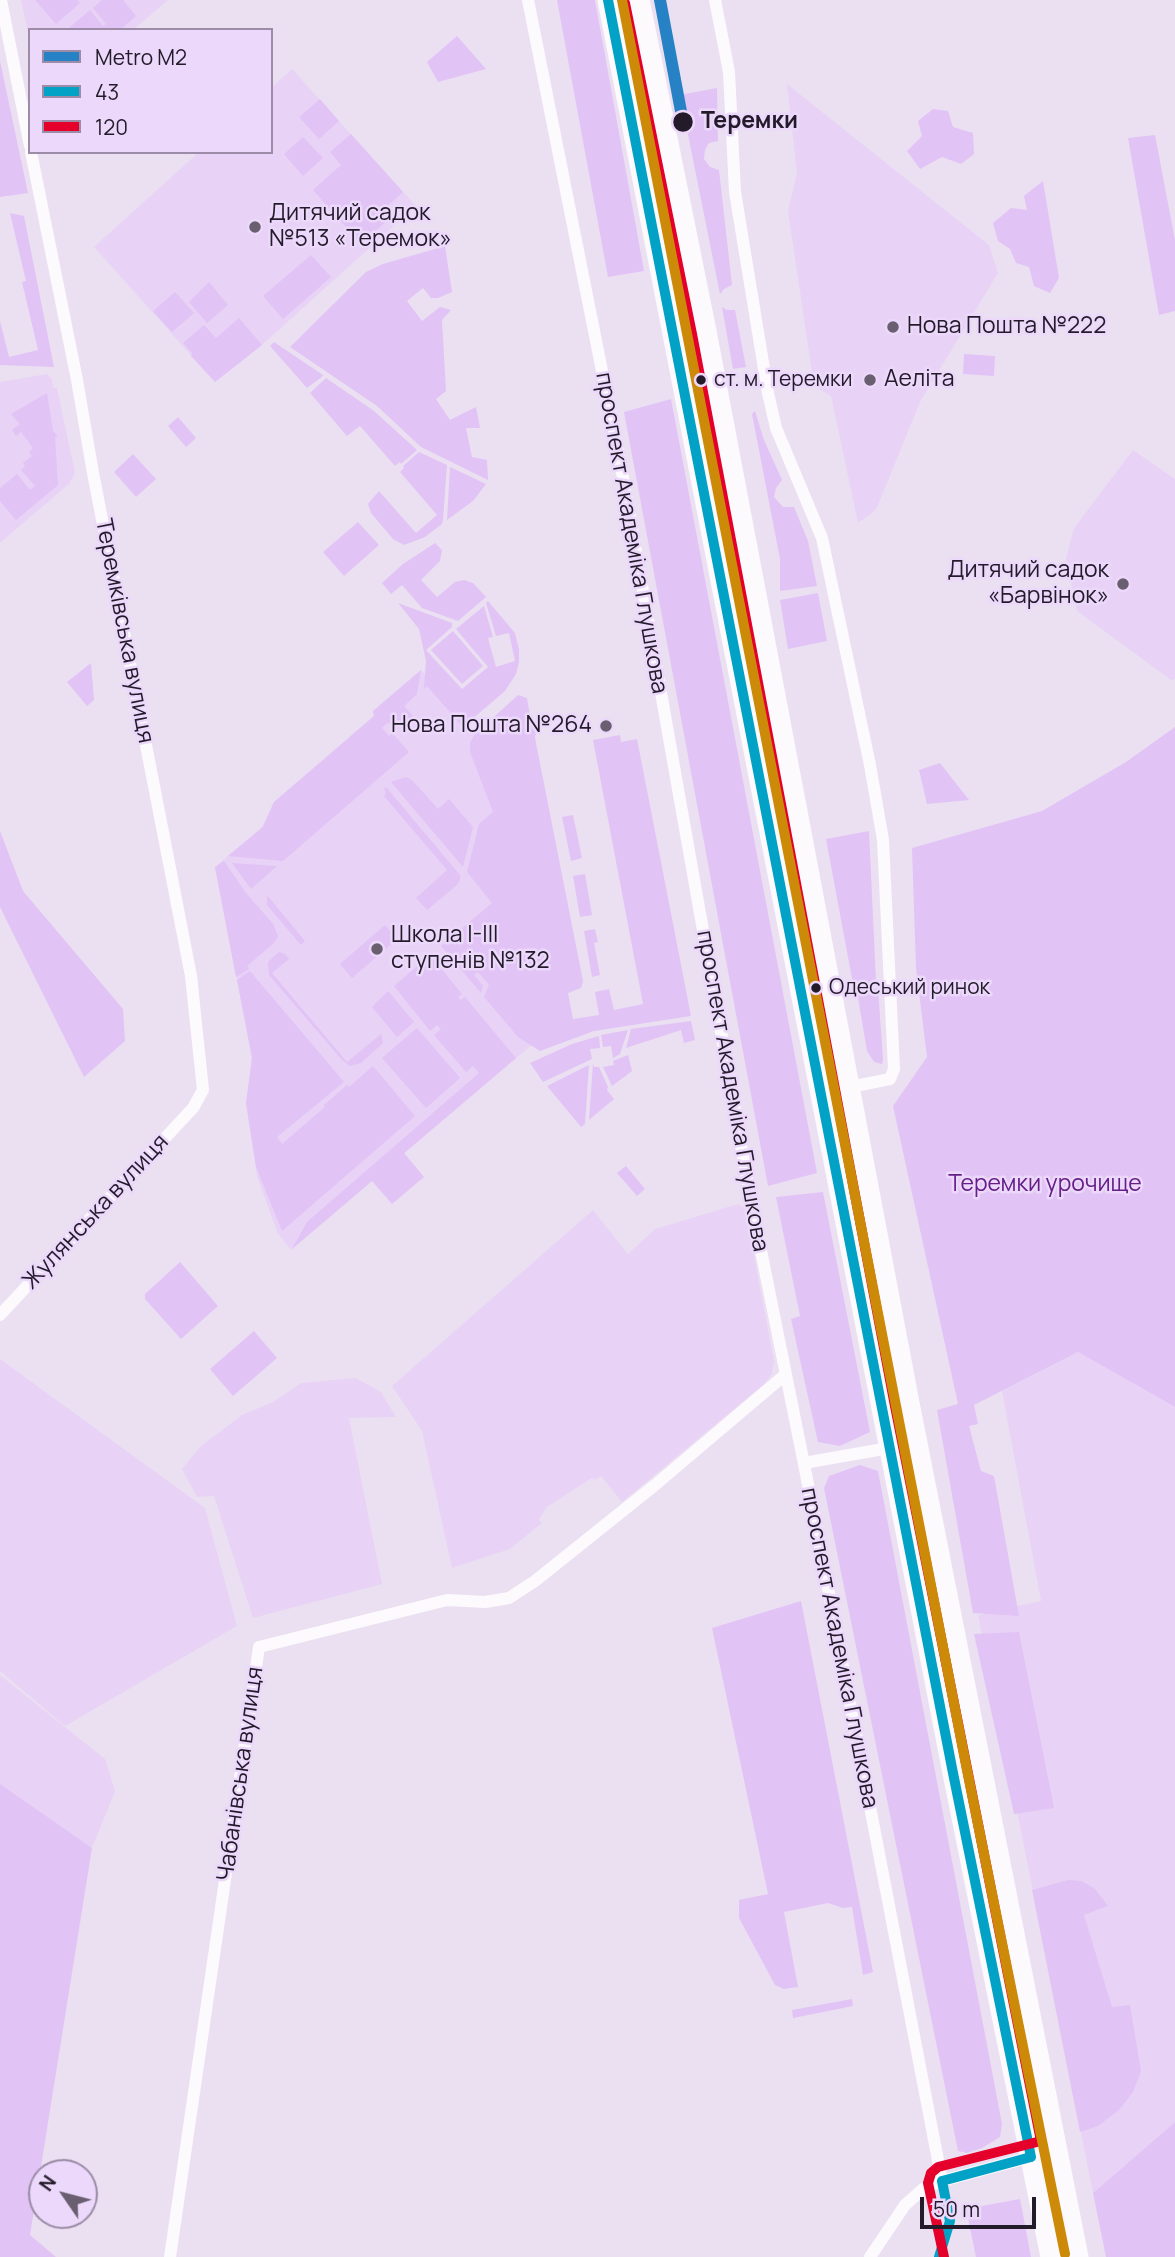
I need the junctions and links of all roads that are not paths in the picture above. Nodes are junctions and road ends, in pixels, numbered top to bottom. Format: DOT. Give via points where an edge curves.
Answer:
graph roads {
  1 [pos="1,0"];
  2 [pos="528,0"];
  3 [pos="608,0"];
  4 [pos="639,0"];
  5 [pos="715,0"];
  6 [pos="28,136"];
  7 [pos="31,154"];
  8 [pos="849,1087"];
  9 [pos="192,1108"];
  10 [pos="0,1315"];
  11 [pos="786,1374"];
  12 [pos="889,1448"];
  13 [pos="803,1463"];
  14 [pos="1031,2157"];
  15 [pos="942,2181"];
  16 [pos="170,2257"];
  17 [pos="870,2257"];
  18 [pos="1051,2257"];
  19 [pos="1079,2257"];
  1 -- 6 [label="street"];
  2 -- 11 [label="street, проспект Академіка Глушкова" via="620,461 727,1074"];
  3 -- 12 [label="highway"];
  4 -- 8 [label="highway"];
  5 -- 8 [label="street" via="729,72 735,192 768,393 776,428 822,538 883,841 894,1069 890,1079"];
  7 -- 9 [label="street, Теремківська вулиця" via="191,976 203,1090"];
  8 -- 19 [label="highway"];
  9 -- 10 [label="street, Жулянська вулиця"];
  11 -- 13 [label="street, проспект Академіка Глушкова"];
  11 -- 16 [label="street, Чабанівська вулиця" via="578,1547 509,1598 447,1600 259,1647"];
  12 -- 13 [label="street"];
  12 -- 14 [label="highway"];
  13 -- 15 [label="street, проспект Академіка Глушкова"];
  14 -- 15 [label="street"];
  14 -- 18 [label="highway"];
  15 -- 17 [label="street" via="923,2189 905,2205"];
}
